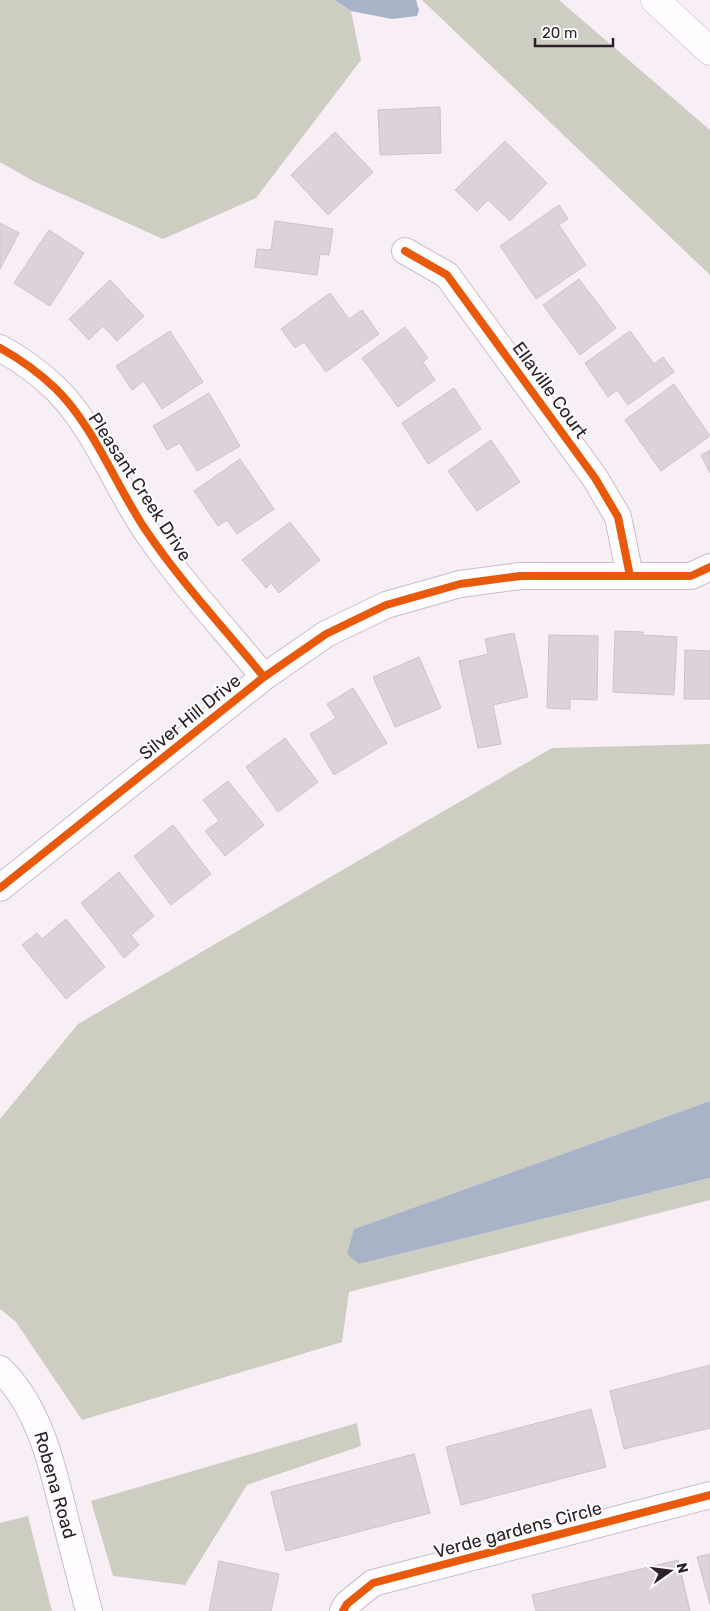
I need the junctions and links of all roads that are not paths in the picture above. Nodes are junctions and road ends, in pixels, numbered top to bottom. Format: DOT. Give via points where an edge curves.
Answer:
graph roads {
  1 [pos="655,0"];
  2 [pos="710,51"];
  3 [pos="405,251"];
  4 [pos="0,348"];
  5 [pos="710,567"];
  6 [pos="630,576"];
  7 [pos="264,677"];
  8 [pos="0,888"];
  9 [pos="0,1369"];
  10 [pos="710,1495"];
  11 [pos="89,1611"];
  12 [pos="343,1611"];
  1 -- 2 [label="highway"];
  3 -- 6 [label="street, Ellaville Court" via="446,275 595,478 618,516"];
  4 -- 7 [label="street, Pleasant Creek Drive" via="24,362 56,389 77,415 145,528 175,571"];
  5 -- 6 [label="street, Silver Hill Drive" via="691,576"];
  6 -- 7 [label="street, Silver Hill Drive" via="520,576 460,584 386,605 326,634"];
  7 -- 8 [label="street, Silver Hill Drive"];
  9 -- 11 [label="street, Robena Road" via="35,1418 52,1463"];
  10 -- 12 [label="street, Verde gardens Circle" via="373,1583"];
}
